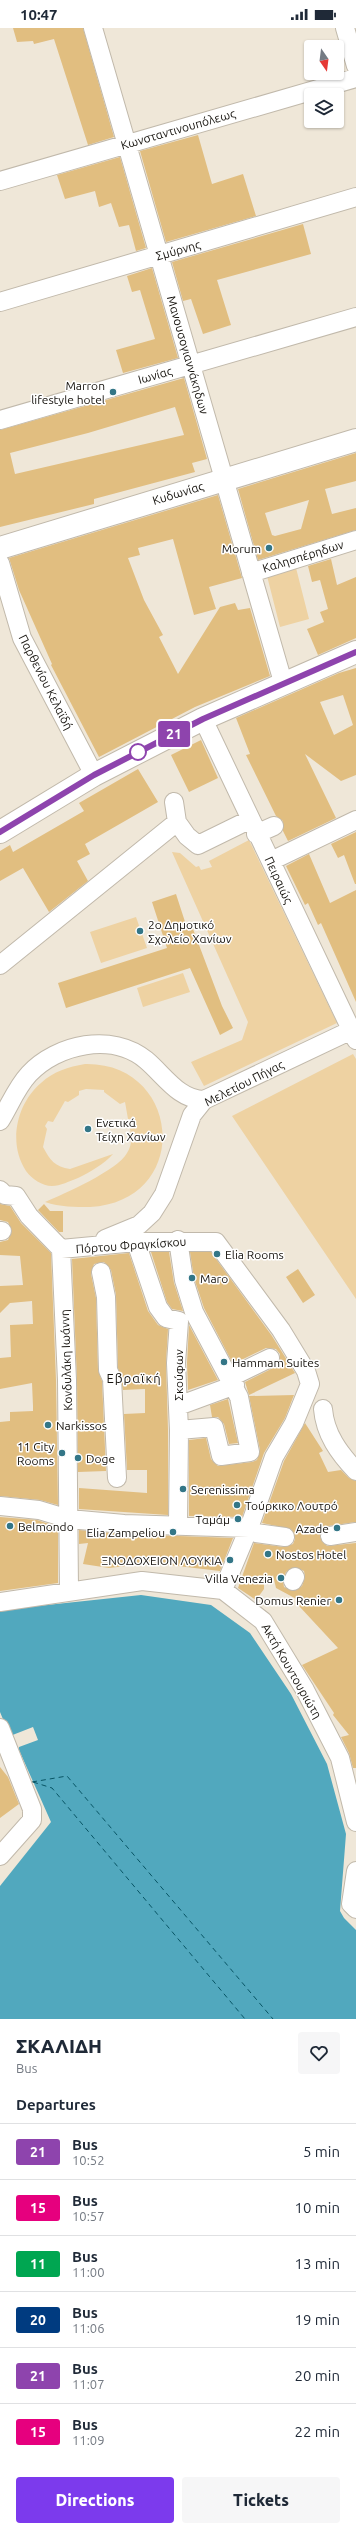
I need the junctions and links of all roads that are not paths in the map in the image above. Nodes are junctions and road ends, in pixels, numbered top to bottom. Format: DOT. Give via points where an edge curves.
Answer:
graph roads {
  1 [pos="93,28"];
  2 [pos="345,28"];
  3 [pos="356,66"];
  4 [pos="356,78"];
  5 [pos="126,144"];
  6 [pos="0,181"];
  7 [pos="356,197"];
  8 [pos="159,255"];
  9 [pos="0,302"];
  10 [pos="356,317"];
  11 [pos="190,365"];
  12 [pos="0,420"];
  13 [pos="356,440"];
  14 [pos="224,479"];
  15 [pos="356,540"];
  16 [pos="0,548"];
  17 [pos="0,563"];
  18 [pos="251,573"];
  19 [pos="356,652"];
  20 [pos="283,682"];
  21 [pos="203,719"];
  22 [pos="94,775"];
  23 [pos="174,802"];
  24 [pos="356,820"];
  25 [pos="177,822"];
  26 [pos="274,826"];
  27 [pos="253,827"];
  28 [pos="0,832"];
  29 [pos="271,861"];
  30 [pos="0,965"];
  31 [pos="354,1033"];
  32 [pos="204,1100"];
  33 [pos="0,1121"];
  34 [pos="0,1190"];
  35 [pos="178,1240"];
  36 [pos="136,1242"];
  37 [pos="82,1248"];
  38 [pos="61,1249"];
  39 [pos="101,1272"];
  40 [pos="193,1313"];
  41 [pos="270,1358"];
  42 [pos="233,1381"];
  43 [pos="178,1406"];
  44 [pos="323,1409"];
  45 [pos="179,1430"];
  46 [pos="356,1471"];
  47 [pos="117,1478"];
  48 [pos="0,1506"];
  49 [pos="69,1519"];
  50 [pos="178,1526"];
  51 [pos="250,1528"];
  52 [pos="356,1532"];
  53 [pos="330,1536"];
  54 [pos="285,1537"];
  55 [pos="69,1590"];
  56 [pos="223,1590"];
  57 [pos="0,1602"];
  58 [pos="0,1728"];
  59 [pos="6,1756"];
  60 [pos="356,1822"];
  61 [pos="0,1856"];
  62 [pos="356,1871"];
  63 [pos="356,1909"];
  1 -- 5 [label="street, Μανουσογιαννάκηδων"];
  2 -- 3 [label="street"];
  4 -- 5 [label="street, Κωνσταντινουπόλεως"];
  5 -- 6 [label="street, Κωνσταντινουπόλεως"];
  5 -- 8 [label="street, Μανουσογιαννάκηδων"];
  7 -- 8 [label="street, Σμύρνης"];
  8 -- 9 [label="street, Σμύρνης"];
  8 -- 11 [label="street, Μανουσογιαννάκηδων"];
  10 -- 11 [label="street, Ιωνίας"];
  11 -- 12 [label="street, Ιωνίας"];
  11 -- 14 [label="street, Μανουσογιαννάκηδων"];
  13 -- 14 [label="main road, Κυδωνίας"];
  14 -- 16 [label="main road, Κυδωνίας"];
  14 -- 18 [label="street, Μανουσογιαννάκηδων"];
  15 -- 18 [label="street, Καλησπέρηδων"];
  17 -- 22 [label="street, Παρθενίου Κελαϊδή" via="22,638"];
  18 -- 20 [label="street, Μανουσογιαννάκηδων"];
  19 -- 20 [label="main road"];
  20 -- 21 [label="main road"];
  21 -- 22 [label="main road"];
  21 -- 27 [label="street, Πειραιώς"];
  22 -- 28 [label="main road"];
  23 -- 25 [label="street"];
  24 -- 29 [label="street"];
  25 -- 27 [label="street" via="186,836 198,846"];
  25 -- 30 [label="street"];
  26 -- 27 [label="street"];
  27 -- 29 [label="street, Πειραιώς"];
  29 -- 31 [label="street, Πειραιώς"];
  31 -- 32 [label="street, Μελετίου Πήγας"];
  32 -- 33 [label="street" via="193,1100 184,1096 138,1055 110,1046 88,1045 59,1052 39,1064 24,1080"];
  32 -- 37 [label="street, Μελετίου Πήγας" via="192,1116 164,1194 152,1213 127,1231"];
  34 -- 38 [label="street, Πόρτου Φραγκίσκου" via="5,1196 16,1196 33,1221"];
  35 -- 36 [label="street, Πόρτου Φραγκίσκου"];
  35 -- 40 [label="street" via="184,1280"];
  35 -- 51 [label="street, Πόρτου Φραγκίσκου" via="216,1242 281,1330 306,1371 310,1384 303,1404 274,1457"];
  36 -- 37 [label="street, Πόρτου Φραγκίσκου"];
  36 -- 40 [label="street" via="158,1307 166,1318"];
  37 -- 38 [label="street, Πόρτου Φραγκίσκου"];
  38 -- 49 [label="street, Κονδυλάκη Ιωάννη" via="67,1380"];
  39 -- 47 [label="street" via="106,1297 108,1370 112,1379"];
  40 -- 42 [label="street" via="206,1331 221,1365"];
  40 -- 43 [label="street, Σκούφων" via="176,1362"];
  41 -- 42 [label="street"];
  42 -- 43 [label="street"];
  42 -- 45 [label="street" via="254,1427 250,1452 221,1456 214,1427"];
  43 -- 45 [label="street, Σκούφων"];
  44 -- 46 [label="street" via="324,1423 332,1441"];
  45 -- 50 [label="street, Σκούφων"];
  48 -- 49 [label="street" via="39,1510"];
  49 -- 50 [label="street"];
  49 -- 55 [label="street, Κονδυλάκη Ιωάννη"];
  50 -- 51 [label="street"];
  51 -- 54 [label="street" via="256,1533"];
  51 -- 56 [label="street"];
  52 -- 53 [label="street"];
  55 -- 56 [label="street" via="142,1581"];
  55 -- 57 [label="street"];
  56 -- 60 [label="street, Ακτή Κουντουριώτη" via="263,1621 305,1690 340,1758"];
  58 -- 59 [label="street"];
  59 -- 61 [label="street" via="32,1809 32,1820"];
  62 -- 63 [label="street" via="351,1904"];
}
